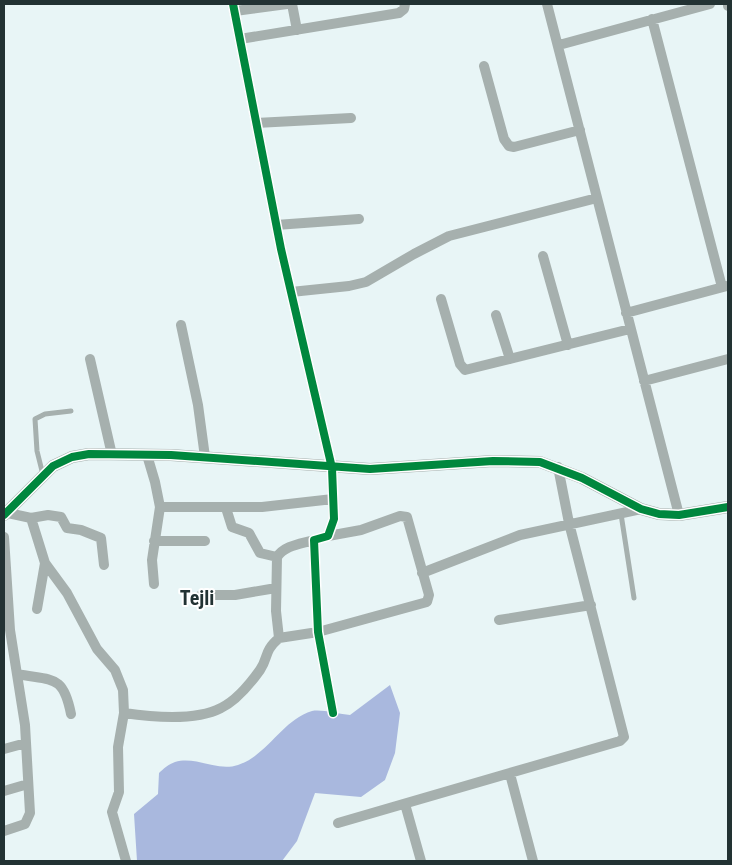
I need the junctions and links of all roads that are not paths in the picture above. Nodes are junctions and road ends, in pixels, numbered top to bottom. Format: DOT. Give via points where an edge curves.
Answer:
graph roads {
  1 [pos="288,4"];
  2 [pos="292,4"];
  3 [pos="405,4"];
  4 [pos="547,4"];
  5 [pos="710,4"];
  6 [pos="234,8"];
  7 [pos="652,19"];
  8 [pos="297,30"];
  9 [pos="240,39"];
  10 [pos="559,45"];
  11 [pos="484,66"];
  12 [pos="351,118"];
  13 [pos="256,123"];
  14 [pos="580,130"];
  15 [pos="597,198"];
  16 [pos="359,219"];
  17 [pos="276,225"];
  18 [pos="543,256"];
  19 [pos="725,286"];
  20 [pos="291,292"];
  21 [pos="442,300"];
  22 [pos="626,312"];
  23 [pos="496,315"];
  24 [pos="181,325"];
  25 [pos="630,328"];
  26 [pos="568,345"];
  27 [pos="90,359"];
  28 [pos="510,359"];
  29 [pos="728,359"];
  30 [pos="644,381"];
  31 [pos="71,411"];
  32 [pos="112,455"];
  33 [pos="147,455"];
  34 [pos="205,458"];
  35 [pos="558,467"];
  36 [pos="332,468"];
  37 [pos="44,475"];
  38 [pos="333,499"];
  39 [pos="160,507"];
  40 [pos="728,507"];
  41 [pos="226,508"];
  42 [pos="641,509"];
  43 [pos="5,513"];
  44 [pos="620,513"];
  45 [pos="679,515"];
  46 [pos="31,518"];
  47 [pos="569,523"];
  48 [pos="328,536"];
  49 [pos="4,537"];
  50 [pos="314,540"];
  51 [pos="154,541"];
  52 [pos="205,541"];
  53 [pos="277,557"];
  54 [pos="45,563"];
  55 [pos="104,564"];
  56 [pos="422,573"];
  57 [pos="154,584"];
  58 [pos="276,588"];
  59 [pos="6,593"];
  60 [pos="201,594"];
  61 [pos="634,598"];
  62 [pos="591,605"];
  63 [pos="37,609"];
  64 [pos="499,620"];
  65 [pos="318,632"];
  66 [pos="279,638"];
  67 [pos="17,674"];
  68 [pos="124,713"];
  69 [pos="333,713"];
  70 [pos="71,714"];
  71 [pos="26,743"];
  72 [pos="4,749"];
  73 [pos="510,774"];
  74 [pos="28,784"];
  75 [pos="4,791"];
  76 [pos="405,804"];
  77 [pos="338,823"];
  78 [pos="4,830"];
  79 [pos="126,861"];
  80 [pos="420,861"];
  81 [pos="533,861"];
  1 -- 6 [label="street"];
  2 -- 8 [label="street"];
  3 -- 8 [label="street" via="399,13"];
  4 -- 10 [label="street"];
  5 -- 7 [label="street"];
  6 -- 9 [label="street"];
  7 -- 10 [label="street"];
  7 -- 19 [label="street"];
  8 -- 9 [label="street"];
  9 -- 13 [label="street"];
  10 -- 14 [label="street"];
  11 -- 14 [label="street" via="504,139 509,146"];
  12 -- 13 [label="street"];
  13 -- 17 [label="street"];
  14 -- 15 [label="street"];
  15 -- 20 [label="street" via="449,236 366,282"];
  15 -- 22 [label="street"];
  16 -- 17 [label="street"];
  17 -- 20 [label="street"];
  18 -- 26 [label="street"];
  19 -- 22 [label="street"];
  20 -- 36 [label="street"];
  21 -- 28 [label="street" via="462,368 469,370"];
  22 -- 25 [label="street"];
  23 -- 28 [label="street"];
  24 -- 34 [label="street"];
  25 -- 26 [label="street"];
  25 -- 30 [label="street"];
  26 -- 28 [label="street"];
  27 -- 32 [label="street"];
  29 -- 30 [label="street"];
  30 -- 45 [label="street"];
  31 -- 37 [label="lane" via="45,414 35,419 37,451"];
  32 -- 33 [label="street"];
  32 -- 37 [label="street" via="72,457 53,466"];
  33 -- 34 [label="street"];
  33 -- 39 [label="street"];
  34 -- 36 [label="street"];
  35 -- 36 [label="street" via="540,462 493,461 370,469"];
  35 -- 42 [label="street"];
  35 -- 47 [label="street"];
  36 -- 38 [label="street"];
  37 -- 43 [label="street"];
  38 -- 41 [label="street"];
  38 -- 48 [label="street" via="334,526"];
  39 -- 41 [label="street"];
  39 -- 51 [label="street"];
  40 -- 45 [label="street"];
  41 -- 53 [label="street" via="232,527 249,533 260,553"];
  42 -- 44 [label="street"];
  42 -- 45 [label="street"];
  43 -- 46 [label="street"];
  44 -- 47 [label="street"];
  44 -- 61 [label="lane"];
  46 -- 54 [label="street"];
  46 -- 55 [label="street" via="61,517 67,528 101,538"];
  47 -- 56 [label="street" via="493,544"];
  47 -- 62 [label="street"];
  48 -- 50 [label="street"];
  48 -- 56 [label="street" via="361,530 404,515 409,520"];
  49 -- 59 [label="street"];
  50 -- 53 [label="street" via="288,547"];
  50 -- 65 [label="street"];
  51 -- 52 [label="street"];
  51 -- 57 [label="street"];
  53 -- 58 [label="street"];
  54 -- 63 [label="street"];
  54 -- 68 [label="street" via="120,679"];
  56 -- 65 [label="street" via="428,602"];
  58 -- 60 [label="street" via="235,595"];
  58 -- 66 [label="street"];
  59 -- 67 [label="street"];
  62 -- 64 [label="street"];
  62 -- 73 [label="street" via="624,737 620,741"];
  65 -- 66 [label="street"];
  65 -- 69 [label="street"];
  66 -- 68 [label="street" via="267,650 260,670 221,708 164,717"];
  67 -- 70 [label="street" via="60,684 67,694"];
  67 -- 71 [label="street"];
  68 -- 79 [label="street" via="118,747 119,792 112,812"];
  71 -- 72 [label="street"];
  71 -- 74 [label="street"];
  73 -- 76 [label="street"];
  73 -- 81 [label="street"];
  74 -- 75 [label="street"];
  74 -- 78 [label="street" via="29,820 21,827"];
  76 -- 77 [label="street"];
  76 -- 80 [label="street"];
}
